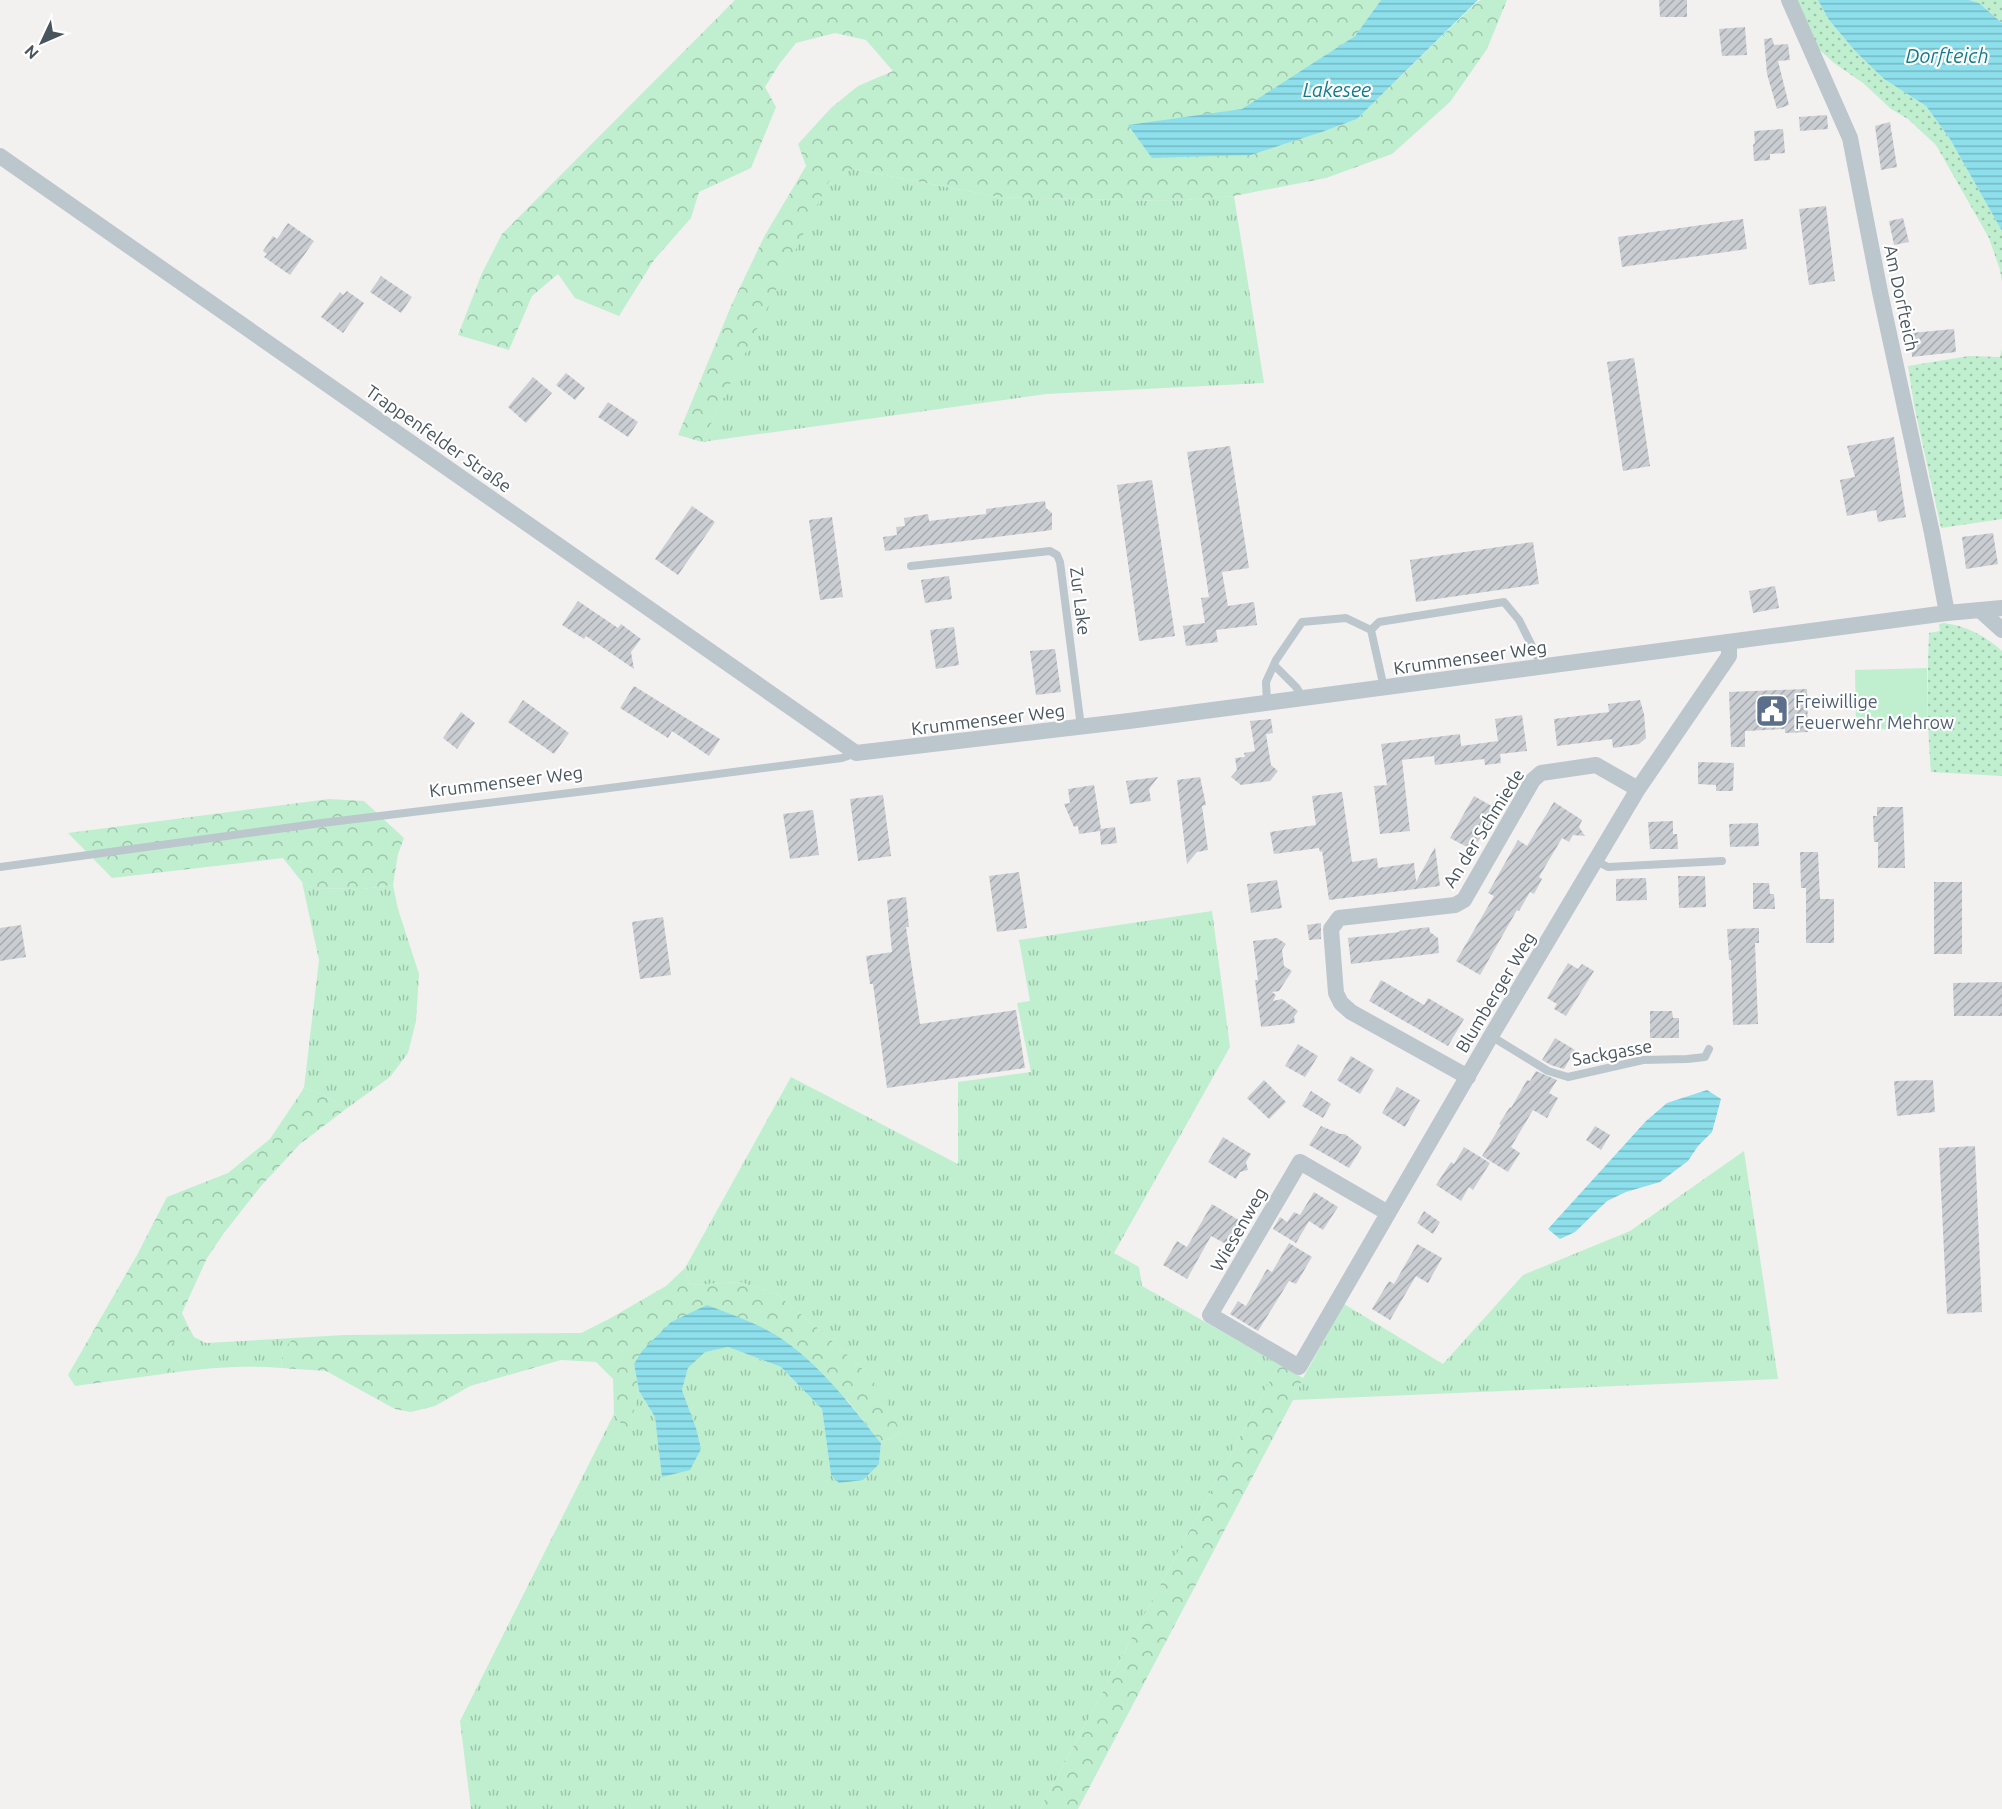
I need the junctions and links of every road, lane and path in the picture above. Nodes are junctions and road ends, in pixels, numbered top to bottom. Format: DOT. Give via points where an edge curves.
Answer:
graph roads {
  1 [pos="1789,0"];
  2 [pos="0,156"];
  3 [pos="911,566"];
  4 [pos="2002,608"];
  5 [pos="1981,611"];
  6 [pos="1947,613"];
  7 [pos="1371,630"];
  8 [pos="2002,630"];
  9 [pos="1729,643"];
  10 [pos="1274,665"];
  11 [pos="1542,667"];
  12 [pos="1384,688"];
  13 [pos="1303,698"];
  14 [pos="1267,703"];
  15 [pos="1080,727"];
  16 [pos="856,753"];
  17 [pos="1638,789"];
  18 [pos="1596,861"];
  19 [pos="1722,861"];
  20 [pos="0,867"];
  21 [pos="1491,1036"];
  22 [pos="1709,1049"];
  23 [pos="1468,1077"];
  24 [pos="1388,1213"];
  25 [pos="1299,1367"];
  1 -- 6 [label="street, Am Dorfteich" via="1850,138"];
  2 -- 16 [label="street, Trappenfelder Straße"];
  3 -- 15 [label="lane, Zur Lake" via="1050,551 1057,555"];
  4 -- 5 [label="street, Krummenseer Weg"];
  5 -- 6 [label="street, Krummenseer Weg"];
  5 -- 8 [label="street"];
  6 -- 9 [label="street, Krummenseer Weg"];
  7 -- 10 [label="lane" via="1346,618 1302,622"];
  7 -- 11 [label="lane" via="1379,622 1504,602 1519,620"];
  7 -- 12 [label="lane"];
  9 -- 11 [label="street, Krummenseer Weg"];
  9 -- 17 [label="street, Blumberger Weg" via="1730,656"];
  10 -- 13 [label="lane"];
  10 -- 14 [label="lane" via="1266,682"];
  11 -- 12 [label="street, Krummenseer Weg"];
  12 -- 13 [label="street, Krummenseer Weg"];
  13 -- 14 [label="street, Krummenseer Weg"];
  14 -- 15 [label="street, Krummenseer Weg"];
  15 -- 16 [label="street, Krummenseer Weg"];
  16 -- 20 [label="lane, Krummenseer Weg" via="842,758"];
  17 -- 18 [label="street, Blumberger Weg"];
  17 -- 23 [label="street, An der Schmiede" via="1596,765 1541,774 1533,780 1464,900 1455,905 1339,918 1331,929 1336,993 1341,1003"];
  18 -- 19 [label="lane" via="1608,867"];
  18 -- 21 [label="street, Blumberger Weg"];
  21 -- 22 [label="lane, Sackgasse" via="1548,1071 1568,1077 1643,1060 1705,1057"];
  21 -- 23 [label="street, Blumberger Weg"];
  23 -- 24 [label="street, Blumberger Weg"];
  24 -- 25 [label="street, Blumberger Weg"];
  24 -- 25 [label="street, Wiesenweg" via="1300,1162 1210,1315"];
}
